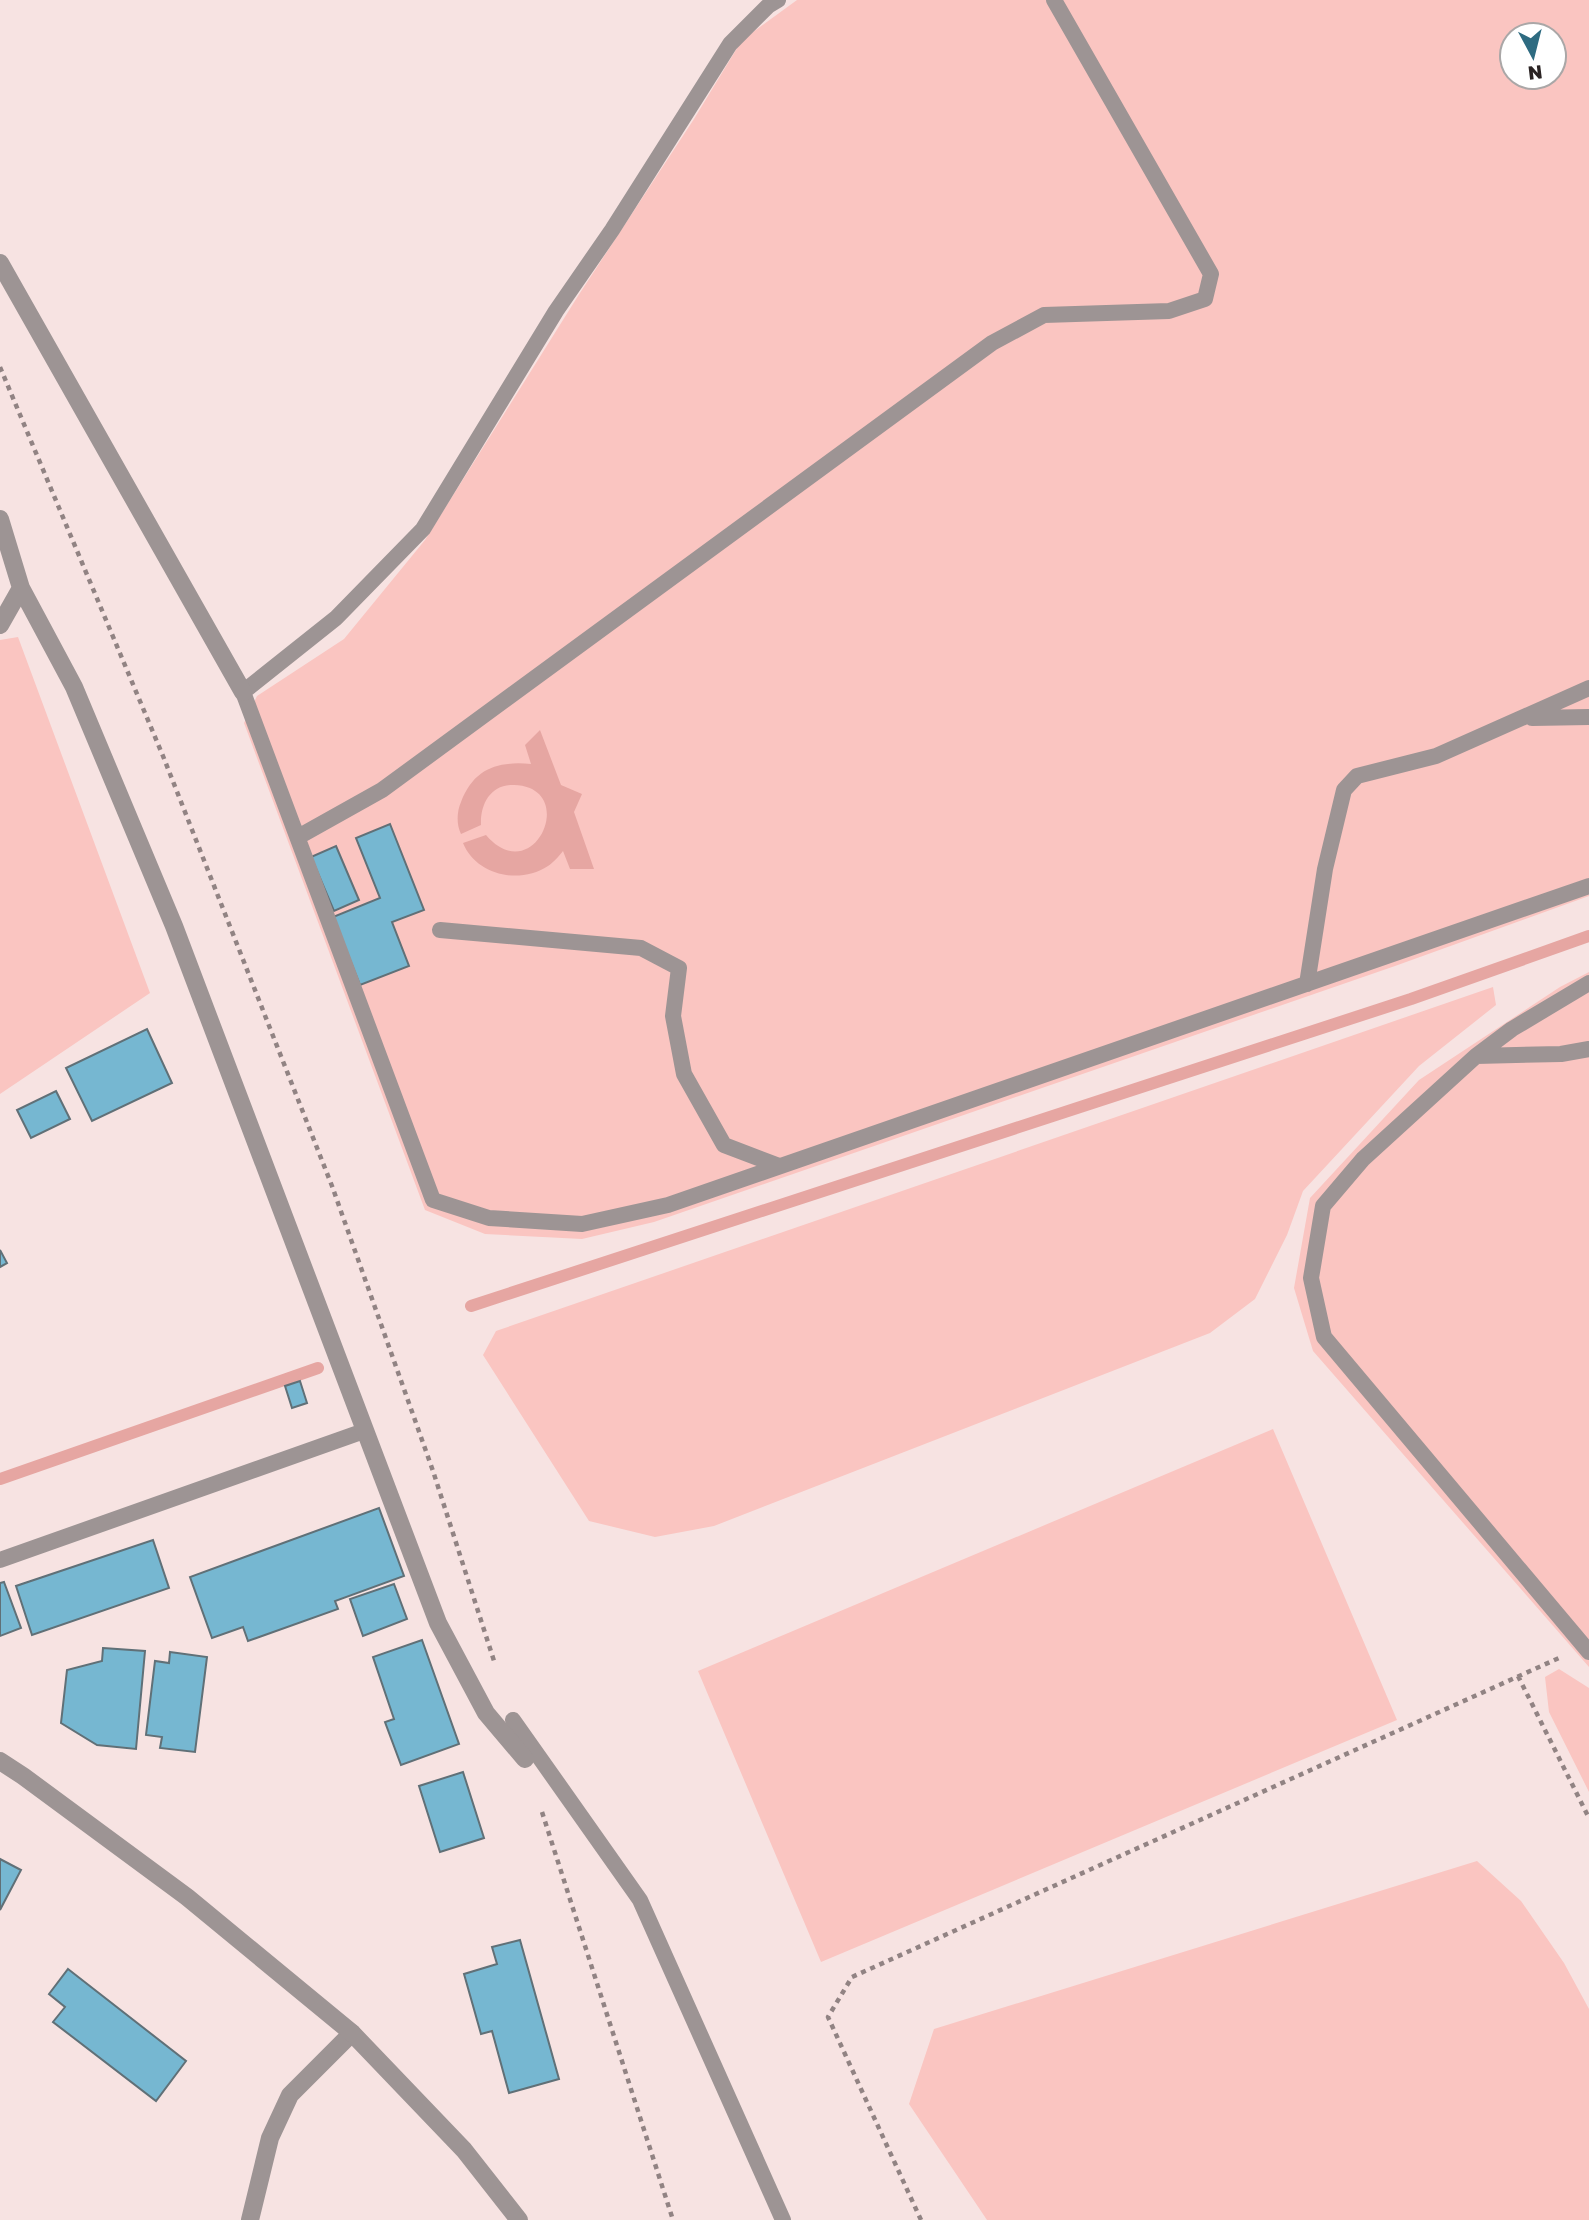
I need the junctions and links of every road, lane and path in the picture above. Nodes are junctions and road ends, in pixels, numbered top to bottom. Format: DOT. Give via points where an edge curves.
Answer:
graph roads {
  1 [pos="778,0"];
  2 [pos="1054,0"];
  3 [pos="0,264"];
  4 [pos="0,367"];
  5 [pos="0,519"];
  6 [pos="21,588"];
  7 [pos="0,625"];
  8 [pos="1589,688"];
  9 [pos="243,692"];
  10 [pos="1589,718"];
  11 [pos="1524,719"];
  12 [pos="298,837"];
  13 [pos="1589,886"];
  14 [pos="440,930"];
  15 [pos="1589,983"];
  16 [pos="1307,984"];
  17 [pos="1589,1049"];
  18 [pos="1476,1056"];
  19 [pos="779,1166"];
  20 [pos="364,1431"];
  21 [pos="0,1560"];
  22 [pos="1587,1649"];
  23 [pos="496,1667"];
  24 [pos="1518,1676"];
  25 [pos="513,1720"];
  26 [pos="525,1759"];
  27 [pos="0,1761"];
  28 [pos="542,1811"];
  29 [pos="1589,1818"];
  30 [pos="352,2033"];
  31 [pos="250,2220"];
  32 [pos="519,2220"];
  33 [pos="673,2220"];
  34 [pos="783,2220"];
  35 [pos="921,2220"];
  1 -- 9 [label="lane" via="730,44 556,311 423,529 336,618"];
  2 -- 12 [label="lane" via="1211,274 1205,299 1169,311 1044,315 992,343 382,790"];
  3 -- 9 [label="street"];
  4 -- 23 [label="path" via="163,756 332,1186 433,1471"];
  5 -- 6 [label="street"];
  6 -- 7 [label="street"];
  6 -- 20 [label="street" via="74,687 174,926"];
  8 -- 11 [label="lane"];
  9 -- 12 [label="lane"];
  10 -- 11 [label="lane"];
  11 -- 16 [label="lane" via="1436,757 1357,776 1344,790 1325,869"];
  12 -- 19 [label="lane" via="433,1200 489,1218 582,1224 668,1205"];
  13 -- 16 [label="lane"];
  14 -- 19 [label="lane" via="641,948 679,968 673,1016 684,1074 724,1145"];
  15 -- 18 [label="lane"];
  16 -- 19 [label="lane"];
  17 -- 18 [label="lane"];
  18 -- 22 [label="lane" via="1363,1159 1323,1206 1311,1278 1324,1337"];
  20 -- 21 [label="lane"];
  20 -- 26 [label="street" via="438,1623 486,1713"];
  22 -- 24 [label="path"];
  24 -- 29 [label="path"];
  24 -- 35 [label="path" via="852,1977 828,2017"];
  25 -- 34 [label="lane" via="640,1900"];
  27 -- 30 [label="street" via="187,1898"];
  28 -- 33 [label="path"];
  30 -- 31 [label="street" via="290,2095 270,2138"];
  30 -- 32 [label="street" via="464,2150"];
}
